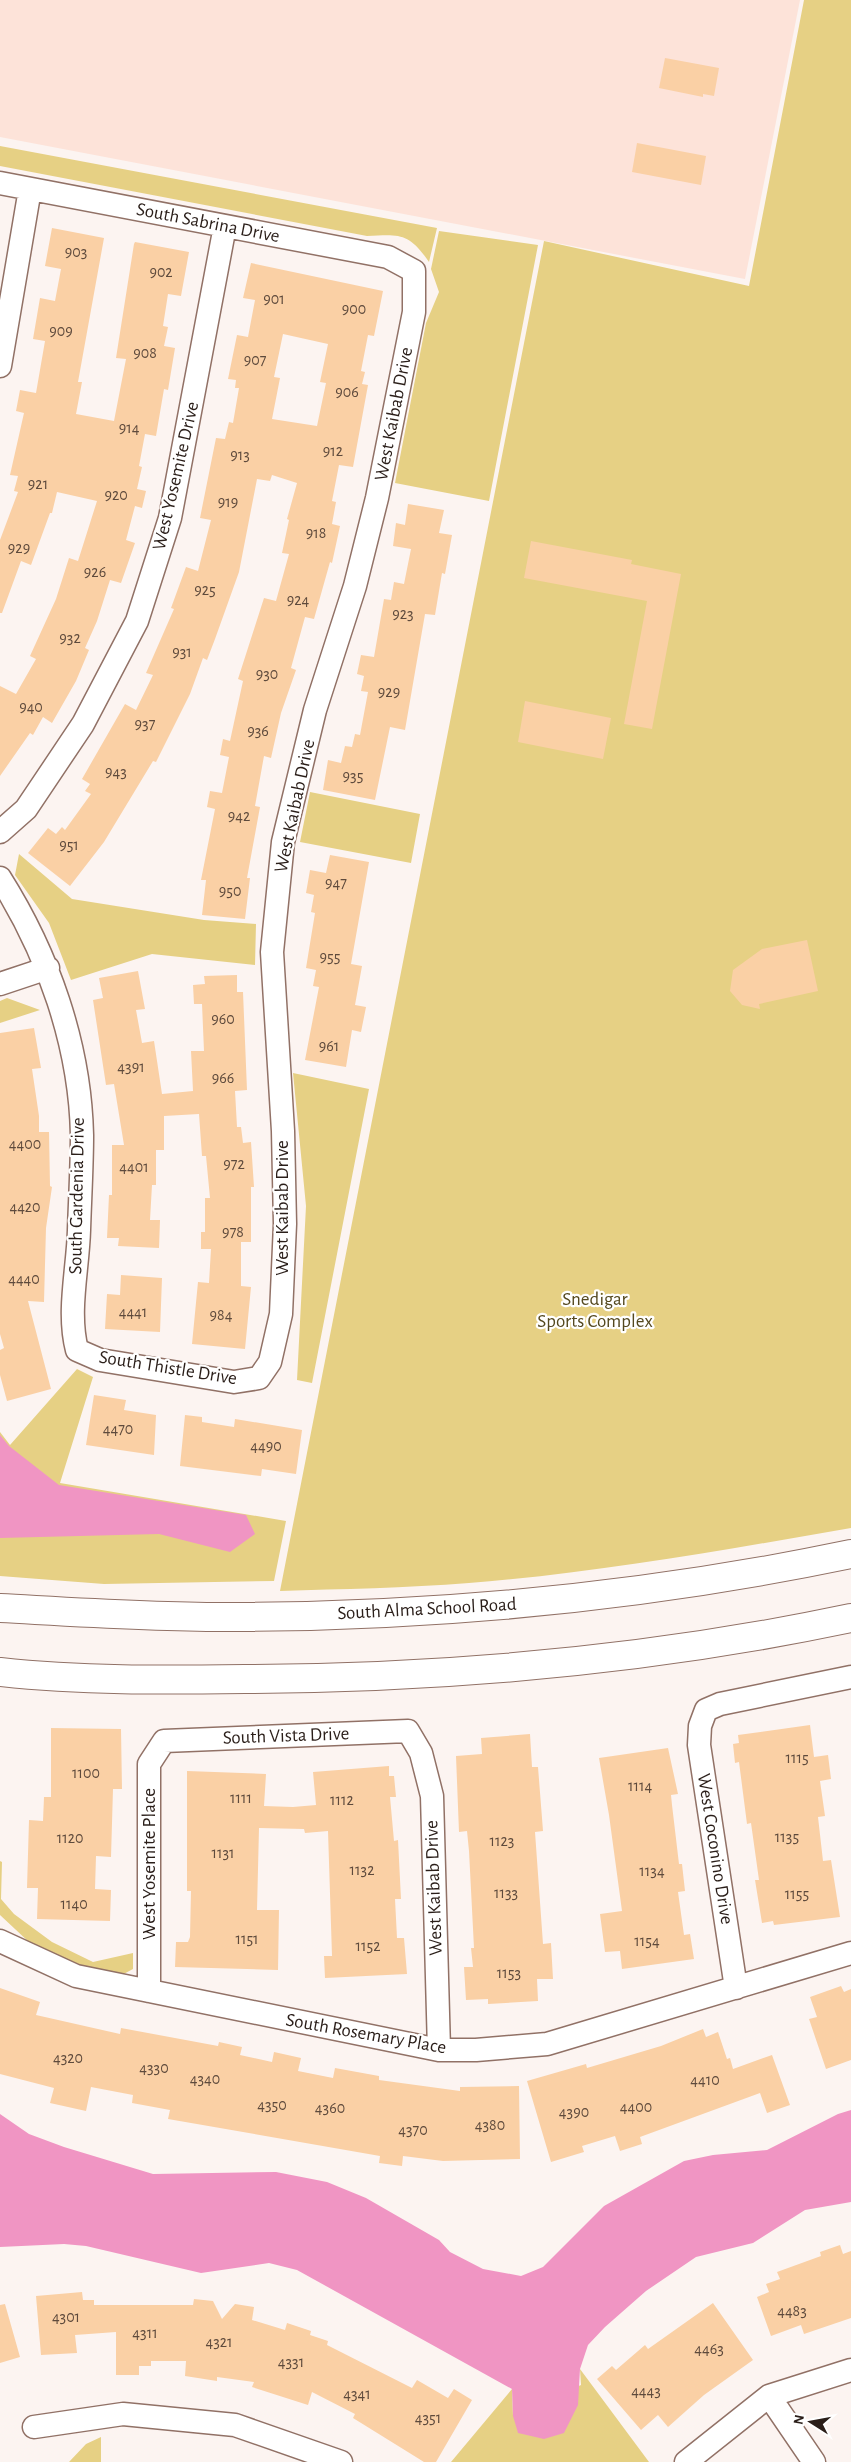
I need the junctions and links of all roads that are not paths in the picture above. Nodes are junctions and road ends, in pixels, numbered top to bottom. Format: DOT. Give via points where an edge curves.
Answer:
graph roads {
  1 [pos="0,183"];
  2 [pos="30,188"];
  3 [pos="225,226"];
  4 [pos="414,271"];
  5 [pos="0,366"];
  6 [pos="0,832"];
  7 [pos="0,878"];
  8 [pos="48,968"];
  9 [pos="0,984"];
  10 [pos="77,1350"];
  11 [pos="259,1378"];
  12 [pos="851,1554"];
  13 [pos="0,1608"];
  14 [pos="851,1618"];
  15 [pos="0,1672"];
  16 [pos="851,1678"];
  17 [pos="408,1732"];
  18 [pos="164,1741"];
  19 [pos="0,1941"];
  20 [pos="851,1953"];
  21 [pos="736,1988"];
  22 [pos="149,1991"];
  23 [pos="439,2050"];
  24 [pos="851,2370"];
  25 [pos="769,2396"];
  26 [pos="34,2427"];
  27 [pos="340,2462"];
  28 [pos="686,2462"];
  29 [pos="814,2462"];
  1 -- 2 [label="street, South Sabrina Drive"];
  2 -- 3 [label="street, South Sabrina Drive"];
  2 -- 5 [label="street"];
  3 -- 4 [label="street, South Sabrina Drive" via="388,257"];
  3 -- 6 [label="street, West Yosemite Drive" via="170,518 137,621 83,724 26,809"];
  4 -- 11 [label="street, West Kaibab Drive" via="414,312 377,498 355,586 315,710 283,842 272,952 285,1224 281,1314 270,1362"];
  7 -- 8 [label="street, South Gardenia Drive"];
  8 -- 9 [label="street"];
  8 -- 10 [label="street, South Gardenia Drive" via="74,1055 82,1134 72,1331"];
  10 -- 11 [label="street, South Thistle Drive" via="100,1360 234,1382"];
  12 -- 13 [label="main road, South Alma School Road" via="672,1586 543,1602 412,1612 222,1617"];
  14 -- 15 [label="main road" via="669,1650 435,1674 198,1680"];
  16 -- 21 [label="street, West Coconino Drive" via="720,1704 706,1710 700,1726 699,1745"];
  17 -- 18 [label="street, South Vista Drive"];
  17 -- 23 [label="street, West Kaibab Drive" via="421,1753 432,1796"];
  18 -- 22 [label="street, West Yosemite Place" via="149,1764"];
  19 -- 22 [label="street, South Rosemary Place" via="76,1976"];
  20 -- 21 [label="street, South Rosemary Place"];
  21 -- 23 [label="street, South Rosemary Place" via="547,2044"];
  22 -- 23 [label="street, South Rosemary Place"];
  24 -- 25 [label="street"];
  25 -- 28 [label="street"];
  25 -- 29 [label="street"];
  26 -- 27 [label="street" via="122,2414 236,2425"];
}
